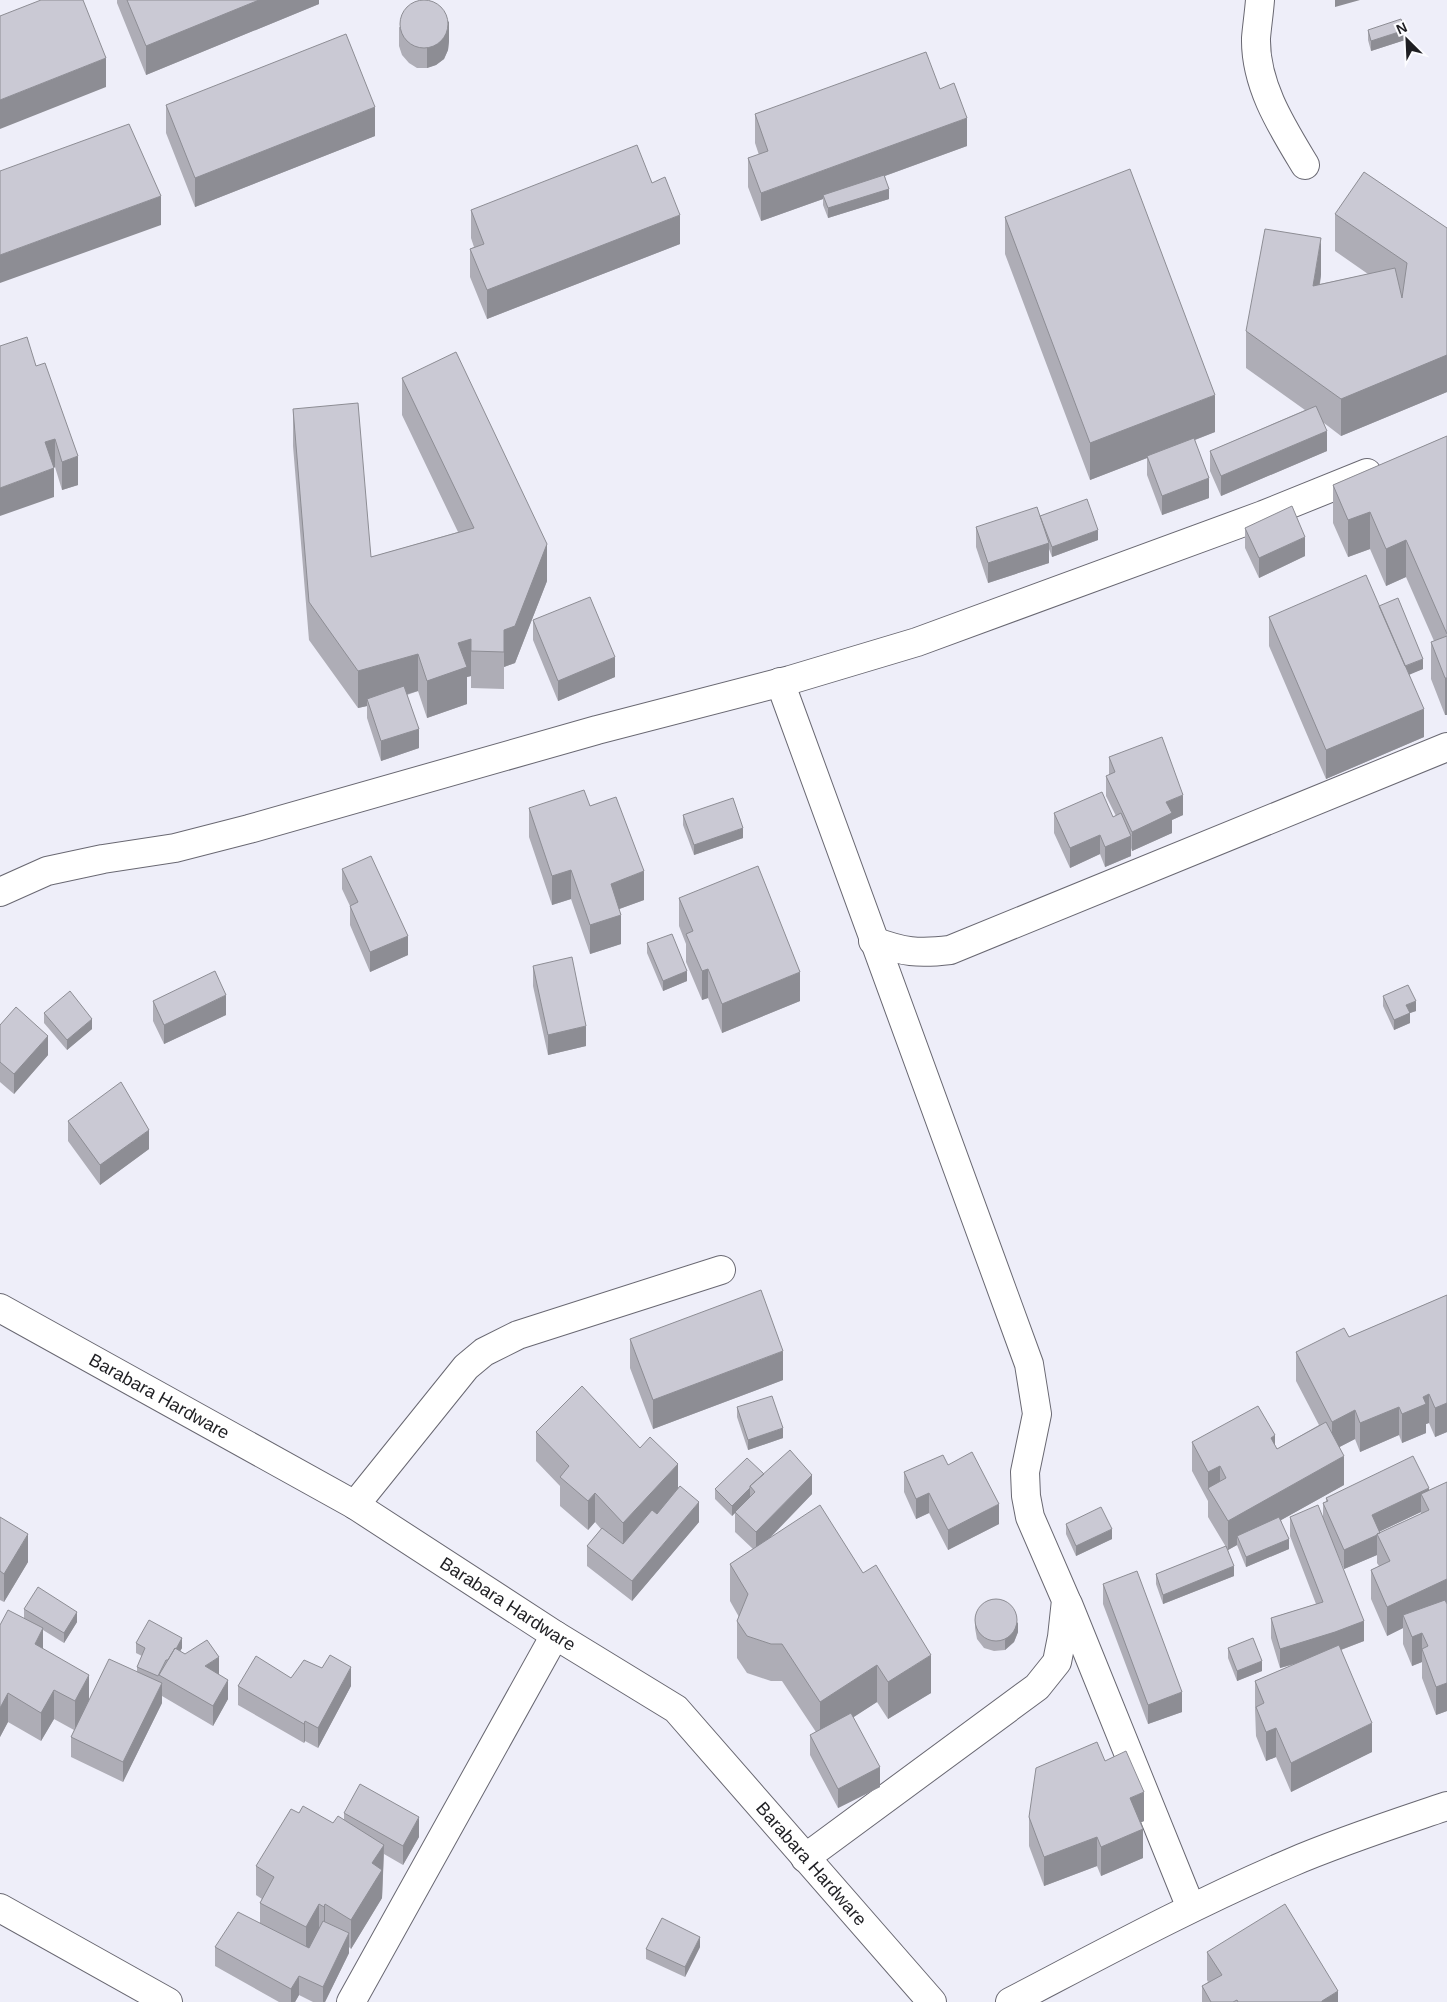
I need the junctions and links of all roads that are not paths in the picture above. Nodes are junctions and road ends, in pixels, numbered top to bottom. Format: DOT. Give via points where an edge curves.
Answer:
graph roads {
  1 [pos="1260,0"];
  2 [pos="1305,165"];
  3 [pos="1392,463"];
  4 [pos="780,682"];
  5 [pos="1447,747"];
  6 [pos="0,891"];
  7 [pos="873,941"];
  8 [pos="721,1270"];
  9 [pos="0,1308"];
  10 [pos="355,1505"];
  11 [pos="1066,1600"];
  12 [pos="555,1635"];
  13 [pos="1447,1806"];
  14 [pos="805,1858"];
  15 [pos="0,1908"];
  16 [pos="1191,1908"];
  17 [pos="168,2002"];
  18 [pos="350,2002"];
  19 [pos="932,2002"];
  20 [pos="1010,2002"];
  1 -- 2 [label="street" via="1256,40 1262,80 1279,122"];
  3 -- 4 [label="street" via="916,642"];
  4 -- 6 [label="street" via="597,730 249,829 175,848 47,871"];
  4 -- 7 [label="street"];
  5 -- 7 [label="street" via="950,950 923,953 898,950"];
  7 -- 11 [label="street" via="1029,1364 1036,1414 1024,1472 1026,1496 1030,1517"];
  8 -- 10 [label="street" via="518,1335 484,1352 466,1367"];
  9 -- 10 [label="street, Barabara Hardware"];
  10 -- 12 [label="street, Barabara Hardware"];
  11 -- 14 [label="street" via="1057,1662 1037,1687"];
  11 -- 16 [label="street"];
  12 -- 14 [label="street, Barabara Hardware" via="676,1709"];
  12 -- 18 [label="street"];
  13 -- 16 [label="street" via="1289,1863"];
  14 -- 19 [label="street, Barabara Hardware"];
  15 -- 17 [label="street"];
  16 -- 20 [label="street"];
}
